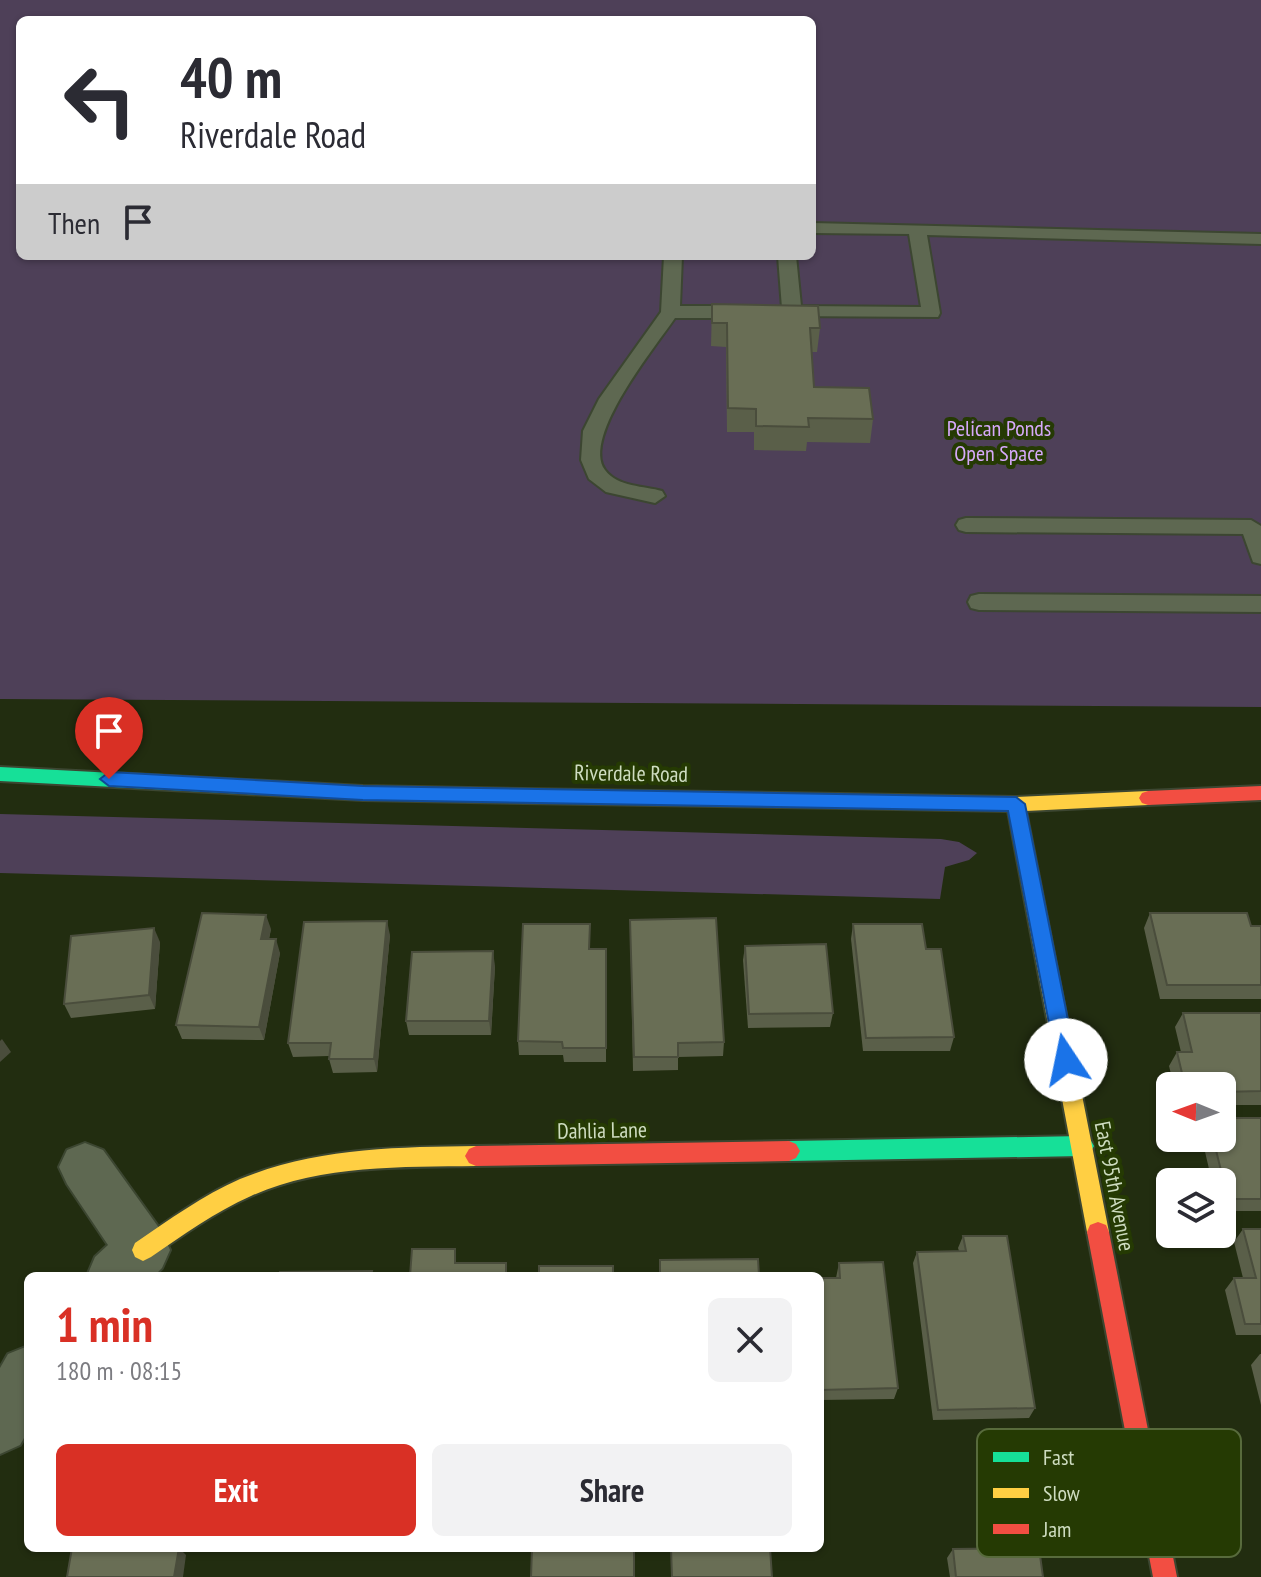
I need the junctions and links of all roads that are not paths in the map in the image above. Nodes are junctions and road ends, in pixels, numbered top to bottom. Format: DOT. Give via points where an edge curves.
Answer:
graph roads {
  1 [pos="816,228"];
  2 [pos="917,229"];
  3 [pos="1261,239"];
  4 [pos="673,260"];
  5 [pos="787,260"];
  6 [pos="670,312"];
  7 [pos="792,312"];
  8 [pos="655,496"];
  9 [pos="966,525"];
  10 [pos="1256,527"];
  11 [pos="1261,557"];
  12 [pos="979,602"];
  13 [pos="1261,604"];
  14 [pos="0,774"];
  15 [pos="1261,793"];
  16 [pos="1016,804"];
  17 [pos="1083,1146"];
  18 [pos="85,1167"];
  19 [pos="128,1263"];
  20 [pos="24,1381"];
  21 [pos="0,1425"];
  22 [pos="1137,1429"];
  23 [pos="1161,1557"];
  24 [pos="1165,1577"];
  1 -- 2 [label="lane"];
  2 -- 3 [label="lane"];
  2 -- 7 [label="lane" via="931,313"];
  4 -- 6 [label="lane"];
  5 -- 7 [label="lane"];
  6 -- 7 [label="lane"];
  6 -- 8 [label="lane" via="593,431 591,460 596,474 613,487"];
  9 -- 10 [label="lane"];
  10 -- 11 [label="lane"];
  12 -- 13 [label="lane"];
  14 -- 16 [label="street, Riverdale Road" via="363,793"];
  15 -- 16 [label="street, Riverdale Road"];
  16 -- 17 [label="street, East 95th Avenue"];
  17 -- 19 [label="street, Dahlia Lane" via="396,1157 326,1164 261,1181 202,1210"];
  17 -- 22 [label="street, East 95th Avenue"];
  18 -- 19 [label="street"];
  20 -- 21 [label="street"];
  23 -- 24 [label="street, East 95th Avenue"];
}
